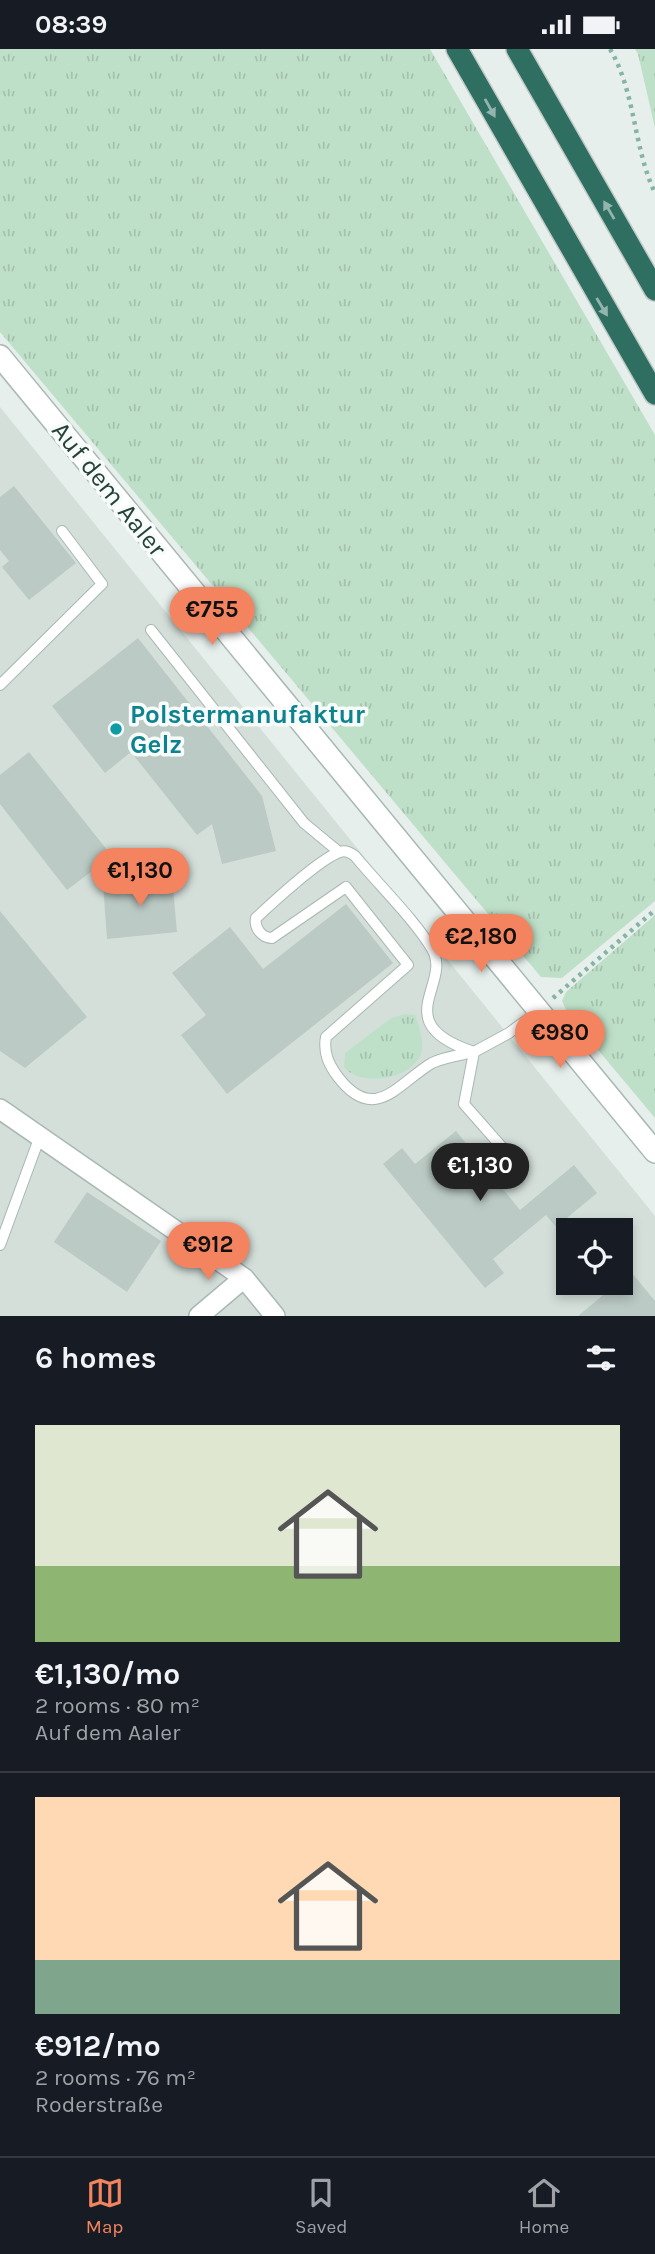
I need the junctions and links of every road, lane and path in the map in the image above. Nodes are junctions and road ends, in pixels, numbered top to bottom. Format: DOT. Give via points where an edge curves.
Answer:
graph roads {
  1 [pos="457,49"];
  2 [pos="517,49"];
  3 [pos="610,49"];
  4 [pos="655,193"];
  5 [pos="655,290"];
  6 [pos="0,356"];
  7 [pos="655,394"];
  8 [pos="62,531"];
  9 [pos="151,629"];
  10 [pos="0,685"];
  11 [pos="339,852"];
  12 [pos="655,910"];
  13 [pos="539,1011"];
  14 [pos="474,1052"];
  15 [pos="0,1109"];
  16 [pos="40,1136"];
  17 [pos="655,1152"];
  18 [pos="521,1170"];
  19 [pos="0,1245"];
  20 [pos="244,1278"];
  21 [pos="199,1316"];
  22 [pos="275,1316"];
  1 -- 7 [label="highway, one-way"];
  5 -- 2 [label="highway, one-way"];
  3 -- 4 [label="path" via="622,68 643,163"];
  6 -- 13 [label="street, Auf dem Aaler"];
  8 -- 10 [label="lane" via="102,584"];
  9 -- 11 [label="lane" via="304,823"];
  11 -- 14 [label="lane" via="355,856 433,949 435,970 427,997 432,1027 458,1047"];
  11 -- 14 [label="lane" via="256,918 258,929 272,938 346,887 408,965 326,1037 324,1048 338,1077 361,1096 385,1098 434,1062"];
  12 -- 13 [label="path"];
  13 -- 14 [label="lane"];
  13 -- 17 [label="street, Auf dem Aaler"];
  14 -- 18 [label="lane" via="464,1104"];
  15 -- 16 [label="street"];
  16 -- 19 [label="lane"];
  16 -- 20 [label="street"];
  20 -- 21 [label="street"];
  20 -- 22 [label="street"];
}
